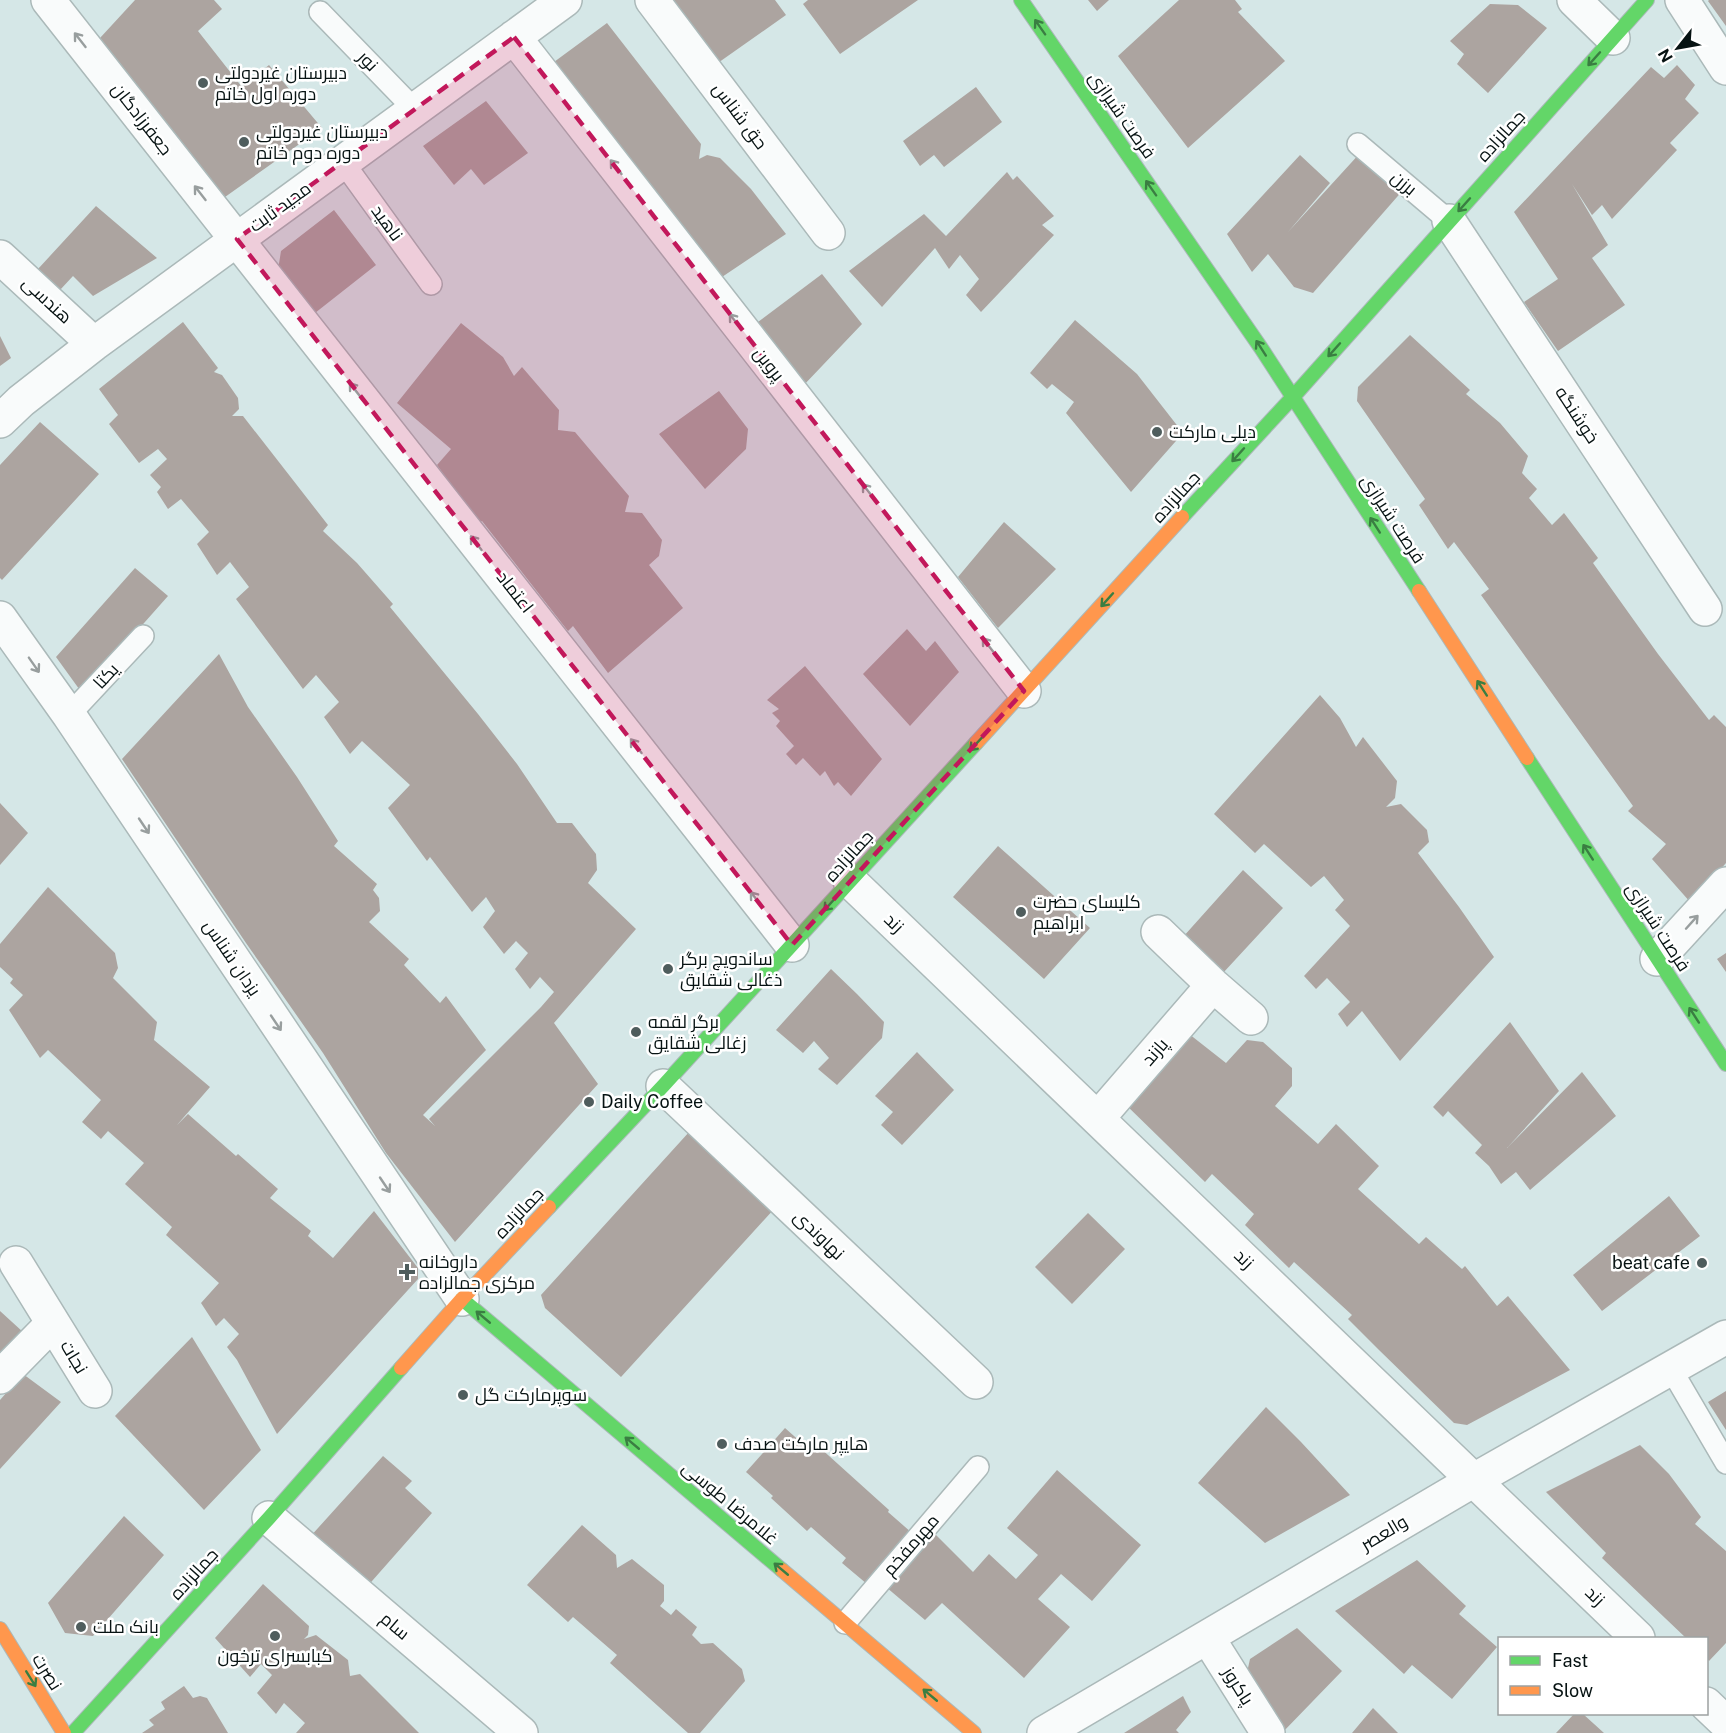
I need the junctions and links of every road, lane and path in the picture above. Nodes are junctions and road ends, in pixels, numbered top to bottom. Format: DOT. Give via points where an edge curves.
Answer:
graph roads {
  1 [pos="48,0"];
  2 [pos="565,0"];
  3 [pos="652,0"];
  4 [pos="1021,0"];
  5 [pos="1574,0"];
  6 [pos="1647,0"];
  7 [pos="1682,0"];
  8 [pos="320,12"];
  9 [pos="514,37"];
  10 [pos="1613,38"];
  11 [pos="1726,69"];
  12 [pos="415,110"];
  13 [pos="1358,144"];
  14 [pos="343,162"];
  15 [pos="1449,221"];
  16 [pos="828,233"];
  17 [pos="237,239"];
  18 [pos="0,257"];
  19 [pos="432,284"];
  20 [pos="94,344"];
  21 [pos="1292,398"];
  22 [pos="0,421"];
  23 [pos="1705,609"];
  24 [pos="0,618"];
  25 [pos="143,636"];
  26 [pos="1024,691"];
  27 [pos="69,715"];
  28 [pos="850,880"];
  29 [pos="1726,884"];
  30 [pos="1158,932"];
  31 [pos="792,945"];
  32 [pos="1657,959"];
  33 [pos="1213,985"];
  34 [pos="1251,1018"];
  35 [pos="1726,1064"];
  36 [pos="663,1086"];
  37 [pos="1098,1118"];
  38 [pos="16,1263"];
  39 [pos="462,1299"];
  40 [pos="53,1323"];
  41 [pos="1726,1337"];
  42 [pos="1671,1369"];
  43 [pos="0,1377"];
  44 [pos="976,1382"];
  45 [pos="94,1391"];
  46 [pos="1726,1463"];
  47 [pos="978,1467"];
  48 [pos="1474,1480"];
  49 [pos="269,1518"];
  50 [pos="844,1623"];
  51 [pos="0,1629"];
  52 [pos="1637,1637"];
  53 [pos="1208,1638"];
  54 [pos="1708,1705"];
  55 [pos="1726,1723"];
  56 [pos="64,1733"];
  57 [pos="73,1733"];
  58 [pos="521,1733"];
  59 [pos="974,1733"];
  60 [pos="1044,1733"];
  61 [pos="1268,1733"];
  17 -- 1 [label="street, جعفرزادگان, one-way"];
  2 -- 9 [label="street, مجید ثابت"];
  3 -- 16 [label="street, حق شناس"];
  21 -- 4 [label="main road, فرصت شیرازی, one-way"];
  5 -- 10 [label="street"];
  6 -- 10 [label="main road, جمالزاده"];
  7 -- 11 [label="street"];
  8 -- 12 [label="lane, نور"];
  9 -- 12 [label="street, مجید ثابت"];
  26 -- 9 [label="street, پروین, one-way"];
  10 -- 15 [label="main road, جمالزاده, one-way"];
  12 -- 14 [label="street, مجید ثابت"];
  13 -- 15 [label="lane, برزن"];
  14 -- 17 [label="street, مجید ثابت"];
  14 -- 19 [label="lane, ناهید"];
  15 -- 21 [label="main road, جمالزاده, one-way"];
  15 -- 23 [label="street, خوشنگه"];
  17 -- 20 [label="street, مجید ثابت"];
  31 -- 17 [label="street, اعتماد, one-way"];
  18 -- 20 [label="street, هندسی"];
  20 -- 22 [label="street, مجید ثابت"];
  21 -- 26 [label="main road, جمالزاده, one-way"];
  32 -- 21 [label="main road, فرصت شیرازی, one-way"];
  24 -- 27 [label="street, یزدان شناس, one-way"];
  25 -- 27 [label="lane, یکتا"];
  26 -- 28 [label="main road, جمالزاده, one-way"];
  27 -- 39 [label="street, یزدان شناس, one-way"];
  28 -- 31 [label="main road, جمالزاده, one-way"];
  28 -- 37 [label="street, زند"];
  32 -- 29 [label="street, one-way"];
  30 -- 33 [label="street"];
  31 -- 36 [label="main road, جمالزاده"];
  35 -- 32 [label="main road, فرصت شیرازی, one-way"];
  33 -- 34 [label="street"];
  33 -- 37 [label="street, پازند"];
  36 -- 39 [label="main road, جمالزاده"];
  36 -- 44 [label="street, نهاوندی"];
  37 -- 48 [label="street, زند"];
  38 -- 40 [label="street, نجات"];
  39 -- 49 [label="main road, جمالزاده"];
  50 -- 39 [label="main road, غلامرضا طوسی, one-way"];
  40 -- 43 [label="street, نجات"];
  40 -- 45 [label="street, نجات"];
  41 -- 42 [label="street, والعصر"];
  42 -- 46 [label="lane"];
  42 -- 48 [label="street, والعصر"];
  47 -- 50 [label="lane, مهرمفخم"];
  48 -- 52 [label="street, زند"];
  48 -- 53 [label="street, والعصر"];
  49 -- 57 [label="main road, جمالزاده"];
  49 -- 58 [label="street, سام"];
  59 -- 50 [label="main road, غلامرضا طوسی, one-way"];
  51 -- 56 [label="main road, نصرت, one-way"];
  53 -- 60 [label="street, والعصر"];
  53 -- 61 [label="street, پاکروز"];
  54 -- 55 [label="street"];
}
